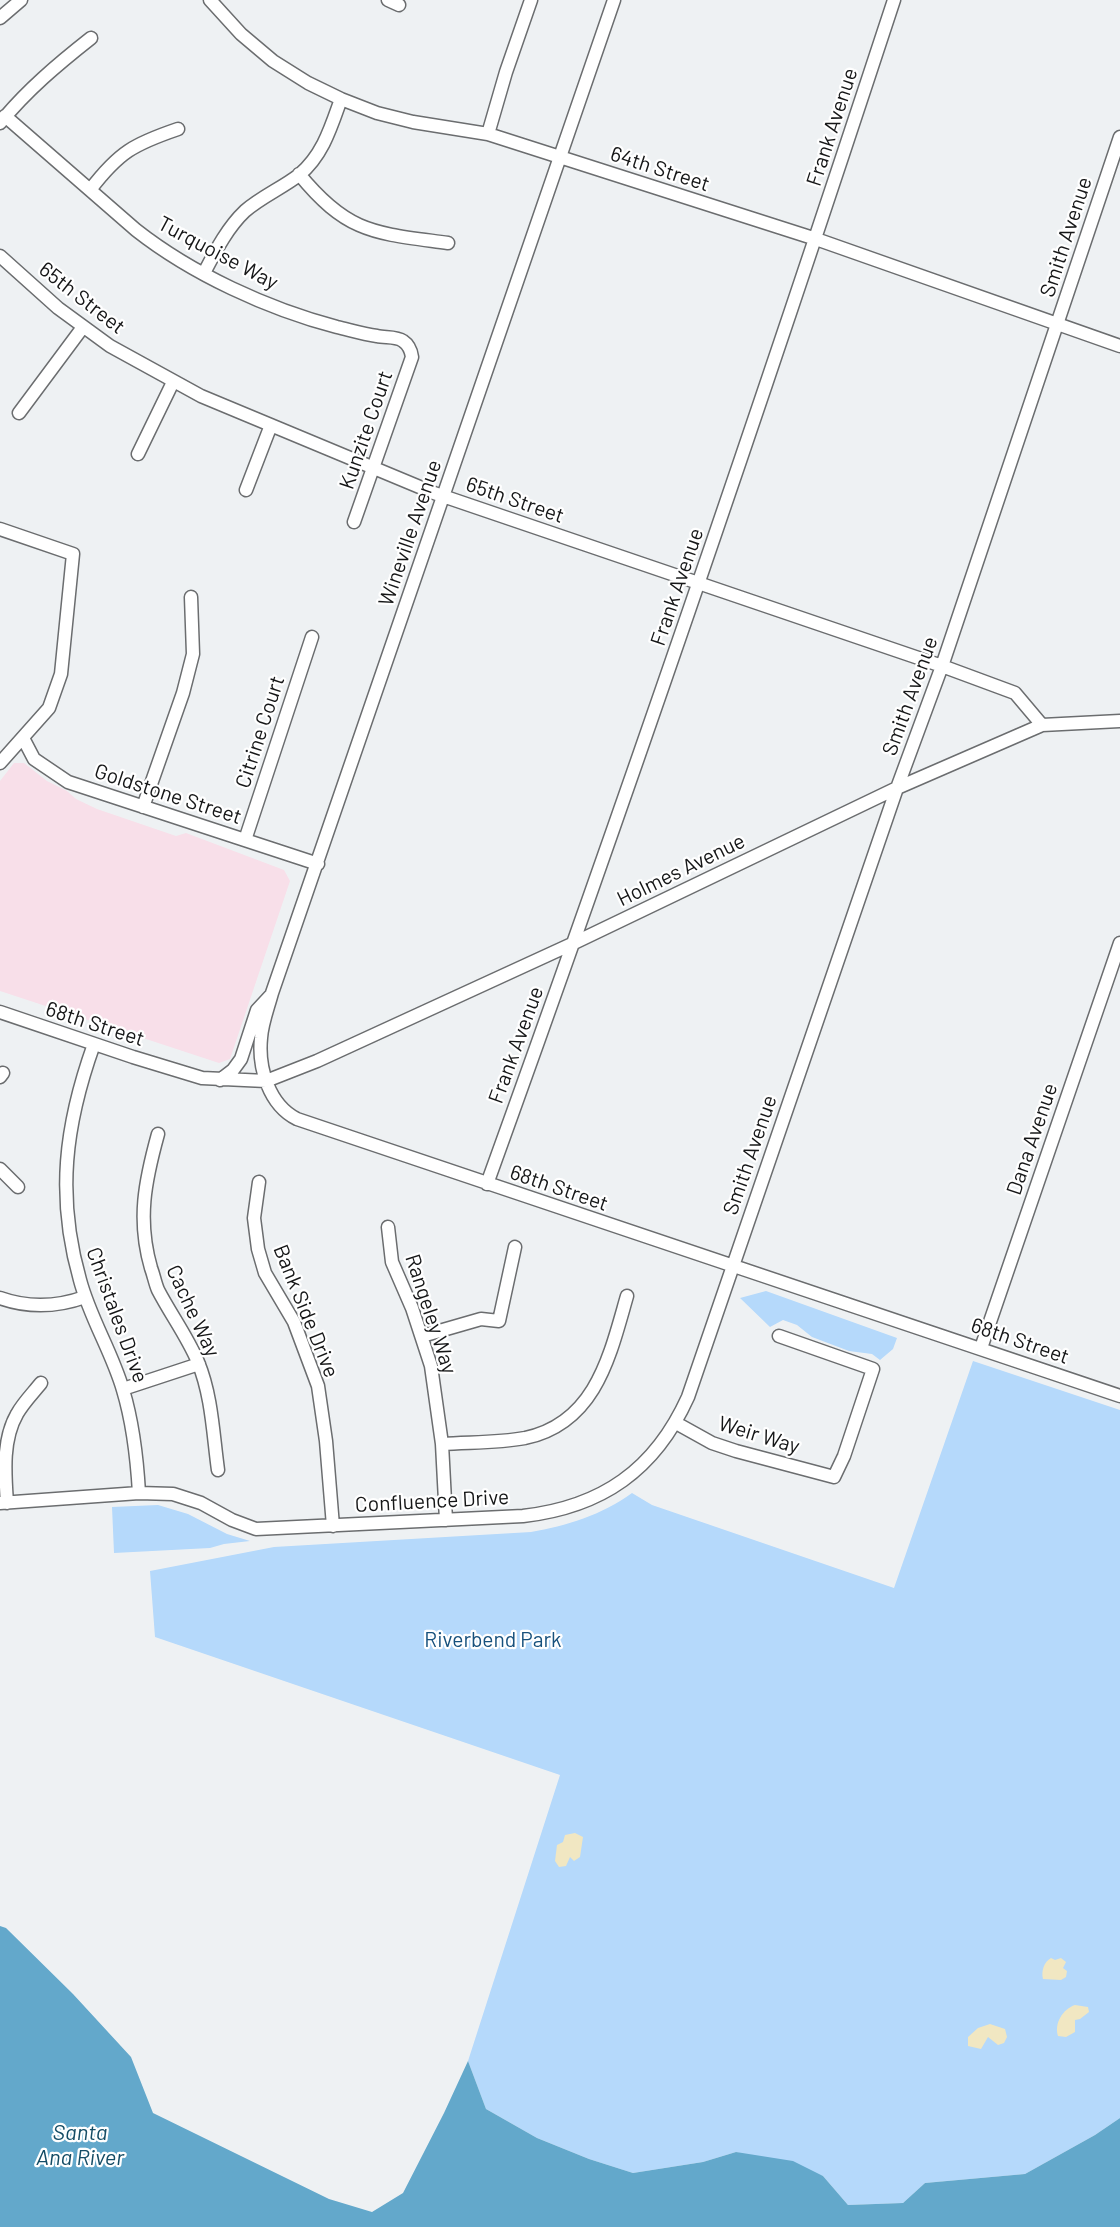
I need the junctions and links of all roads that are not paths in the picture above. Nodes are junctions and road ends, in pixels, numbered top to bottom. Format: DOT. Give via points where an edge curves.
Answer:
graph roads {
  1 [pos="21,0"];
  2 [pos="210,0"];
  3 [pos="531,0"];
  4 [pos="614,0"];
  5 [pos="894,0"];
  6 [pos="0,18"];
  7 [pos="91,38"];
  8 [pos="341,99"];
  9 [pos="3,119"];
  10 [pos="178,129"];
  11 [pos="488,134"];
  12 [pos="1120,137"];
  13 [pos="560,157"];
  14 [pos="299,174"];
  15 [pos="90,190"];
  16 [pos="816,239"];
  17 [pos="448,243"];
  18 [pos="0,256"];
  19 [pos="204,273"];
  20 [pos="1058,324"];
  21 [pos="83,327"];
  22 [pos="1120,346"];
  23 [pos="411,350"];
  24 [pos="173,382"];
  25 [pos="19,413"];
  26 [pos="271,425"];
  27 [pos="138,454"];
  28 [pos="373,468"];
  29 [pos="246,490"];
  30 [pos="443,496"];
  31 [pos="354,522"];
  32 [pos="0,529"];
  33 [pos="699,583"];
  34 [pos="191,597"];
  35 [pos="312,637"];
  36 [pos="942,666"];
  37 [pos="1120,721"];
  38 [pos="1042,725"];
  39 [pos="23,738"];
  40 [pos="0,764"];
  41 [pos="897,788"];
  42 [pos="143,807"];
  43 [pos="245,840"];
  44 [pos="318,864"];
  45 [pos="574,943"];
  46 [pos="1120,943"];
  47 [pos="272,993"];
  48 [pos="0,1012"];
  49 [pos="94,1044"];
  50 [pos="220,1080"];
  51 [pos="266,1081"];
  52 [pos="158,1134"];
  53 [pos="0,1169"];
  54 [pos="259,1182"];
  55 [pos="487,1184"];
  56 [pos="18,1187"];
  57 [pos="388,1227"];
  58 [pos="515,1247"];
  59 [pos="733,1267"];
  60 [pos="627,1296"];
  61 [pos="85,1297"];
  62 [pos="0,1298"];
  63 [pos="422,1336"];
  64 [pos="780,1336"];
  65 [pos="981,1348"];
  66 [pos="199,1364"];
  67 [pos="41,1383"];
  68 [pos="123,1389"];
  69 [pos="1120,1396"];
  70 [pos="676,1424"];
  71 [pos="442,1444"];
  72 [pos="218,1470"];
  73 [pos="139,1493"];
  74 [pos="4,1503"];
  75 [pos="446,1520"];
  76 [pos="333,1526"];
  1 -- 6 [label="street"];
  2 -- 8 [label="street, 64th Street" via="273,61"];
  3 -- 11 [label="street"];
  4 -- 13 [label="street, Wineville Avenue"];
  5 -- 16 [label="street, Frank Avenue"];
  7 -- 9 [label="street" via="45,75"];
  8 -- 11 [label="street, 64th Street" via="413,123"];
  8 -- 14 [label="street" via="324,143"];
  9 -- 15 [label="street, Turquoise Way"];
  10 -- 15 [label="street" via="127,150"];
  11 -- 13 [label="street, 64th Street"];
  12 -- 20 [label="street, Smith Avenue"];
  13 -- 16 [label="street, 64th Street"];
  13 -- 30 [label="street, Wineville Avenue"];
  14 -- 17 [label="street" via="327,205 354,224 388,235"];
  14 -- 19 [label="street" via="244,212 225,235"];
  15 -- 19 [label="street, Turquoise Way" via="156,246"];
  16 -- 20 [label="street, 64th Street"];
  16 -- 33 [label="street, Frank Avenue"];
  18 -- 21 [label="street, 65th Street"];
  19 -- 23 [label="street, Turquoise Way" via="277,308 325,324 400,339"];
  20 -- 22 [label="street, 64th Street"];
  20 -- 36 [label="street, Smith Avenue"];
  21 -- 24 [label="street, 65th Street"];
  21 -- 25 [label="street"];
  23 -- 28 [label="street, Kunzite Court" via="412,357"];
  24 -- 26 [label="street, 65th Street"];
  24 -- 27 [label="street"];
  26 -- 28 [label="street, 65th Street"];
  26 -- 29 [label="street"];
  28 -- 30 [label="street, 65th Street"];
  28 -- 31 [label="street, Kunzite Court"];
  30 -- 33 [label="street, 65th Street"];
  30 -- 44 [label="street, Wineville Avenue"];
  32 -- 39 [label="street" via="73,555 61,674 49,708"];
  33 -- 36 [label="street, 65th Street"];
  33 -- 45 [label="street, Frank Avenue"];
  34 -- 42 [label="street" via="193,654"];
  35 -- 43 [label="street, Citrine Court"];
  36 -- 38 [label="street, 65th Street" via="1015,693"];
  36 -- 41 [label="street, Smith Avenue"];
  37 -- 38 [label="street, Holmes Avenue"];
  38 -- 41 [label="street, Holmes Avenue"];
  39 -- 40 [label="street"];
  39 -- 42 [label="street, Goldstone Street" via="34,759 68,782"];
  41 -- 45 [label="street, Holmes Avenue"];
  41 -- 59 [label="street, Smith Avenue"];
  42 -- 43 [label="street, Goldstone Street"];
  43 -- 44 [label="street, Goldstone Street"];
  44 -- 47 [label="street, Wineville Avenue"];
  45 -- 51 [label="street, Holmes Avenue"];
  45 -- 55 [label="street, Frank Avenue"];
  46 -- 65 [label="street, Dana Avenue"];
  47 -- 50 [label="street" via="257,1010 241,1059"];
  47 -- 51 [label="street, Wineville Avenue" via="261,1037"];
  48 -- 49 [label="street, 68th Street"];
  49 -- 50 [label="street, 68th Street"];
  49 -- 61 [label="street, Christales Drive" via="74,1105 66,1159 67,1217"];
  50 -- 51 [label="street, 68th Street"];
  51 -- 55 [label="street, 68th Street" via="279,1106 297,1119"];
  52 -- 66 [label="street, Cache Way" via="144,1193 145,1250 157,1288"];
  53 -- 56 [label="street"];
  54 -- 76 [label="street, Bank Side Drive" via="254,1218 258,1249 265,1273 294,1322 318,1386"];
  55 -- 59 [label="street, 68th Street"];
  57 -- 63 [label="street, Rangeley Way" via="392,1262"];
  58 -- 63 [label="street" via="499,1321 481,1319"];
  59 -- 65 [label="street, 68th Street"];
  59 -- 70 [label="street, Confluence Drive"];
  60 -- 71 [label="street" via="603,1373 570,1417 526,1437"];
  61 -- 62 [label="street" via="43,1305"];
  61 -- 68 [label="street, Christales Drive"];
  63 -- 71 [label="street, Rangeley Way" via="437,1398"];
  64 -- 70 [label="street, Weir Way" via="873,1369 834,1477 712,1443"];
  65 -- 69 [label="street, 68th Street"];
  66 -- 68 [label="street"];
  66 -- 72 [label="street, Cache Way"];
  67 -- 74 [label="street" via="17,1414 11,1432 4,1466"];
  68 -- 73 [label="street, Christales Drive" via="133,1431"];
  70 -- 75 [label="street, Confluence Drive" via="627,1478 580,1504 542,1514"];
  71 -- 75 [label="street, Rangeley Way"];
  73 -- 74 [label="street, Confluence Drive"];
  73 -- 76 [label="street, Confluence Drive" via="173,1494 256,1529"];
  75 -- 76 [label="street, Confluence Drive"];
}
